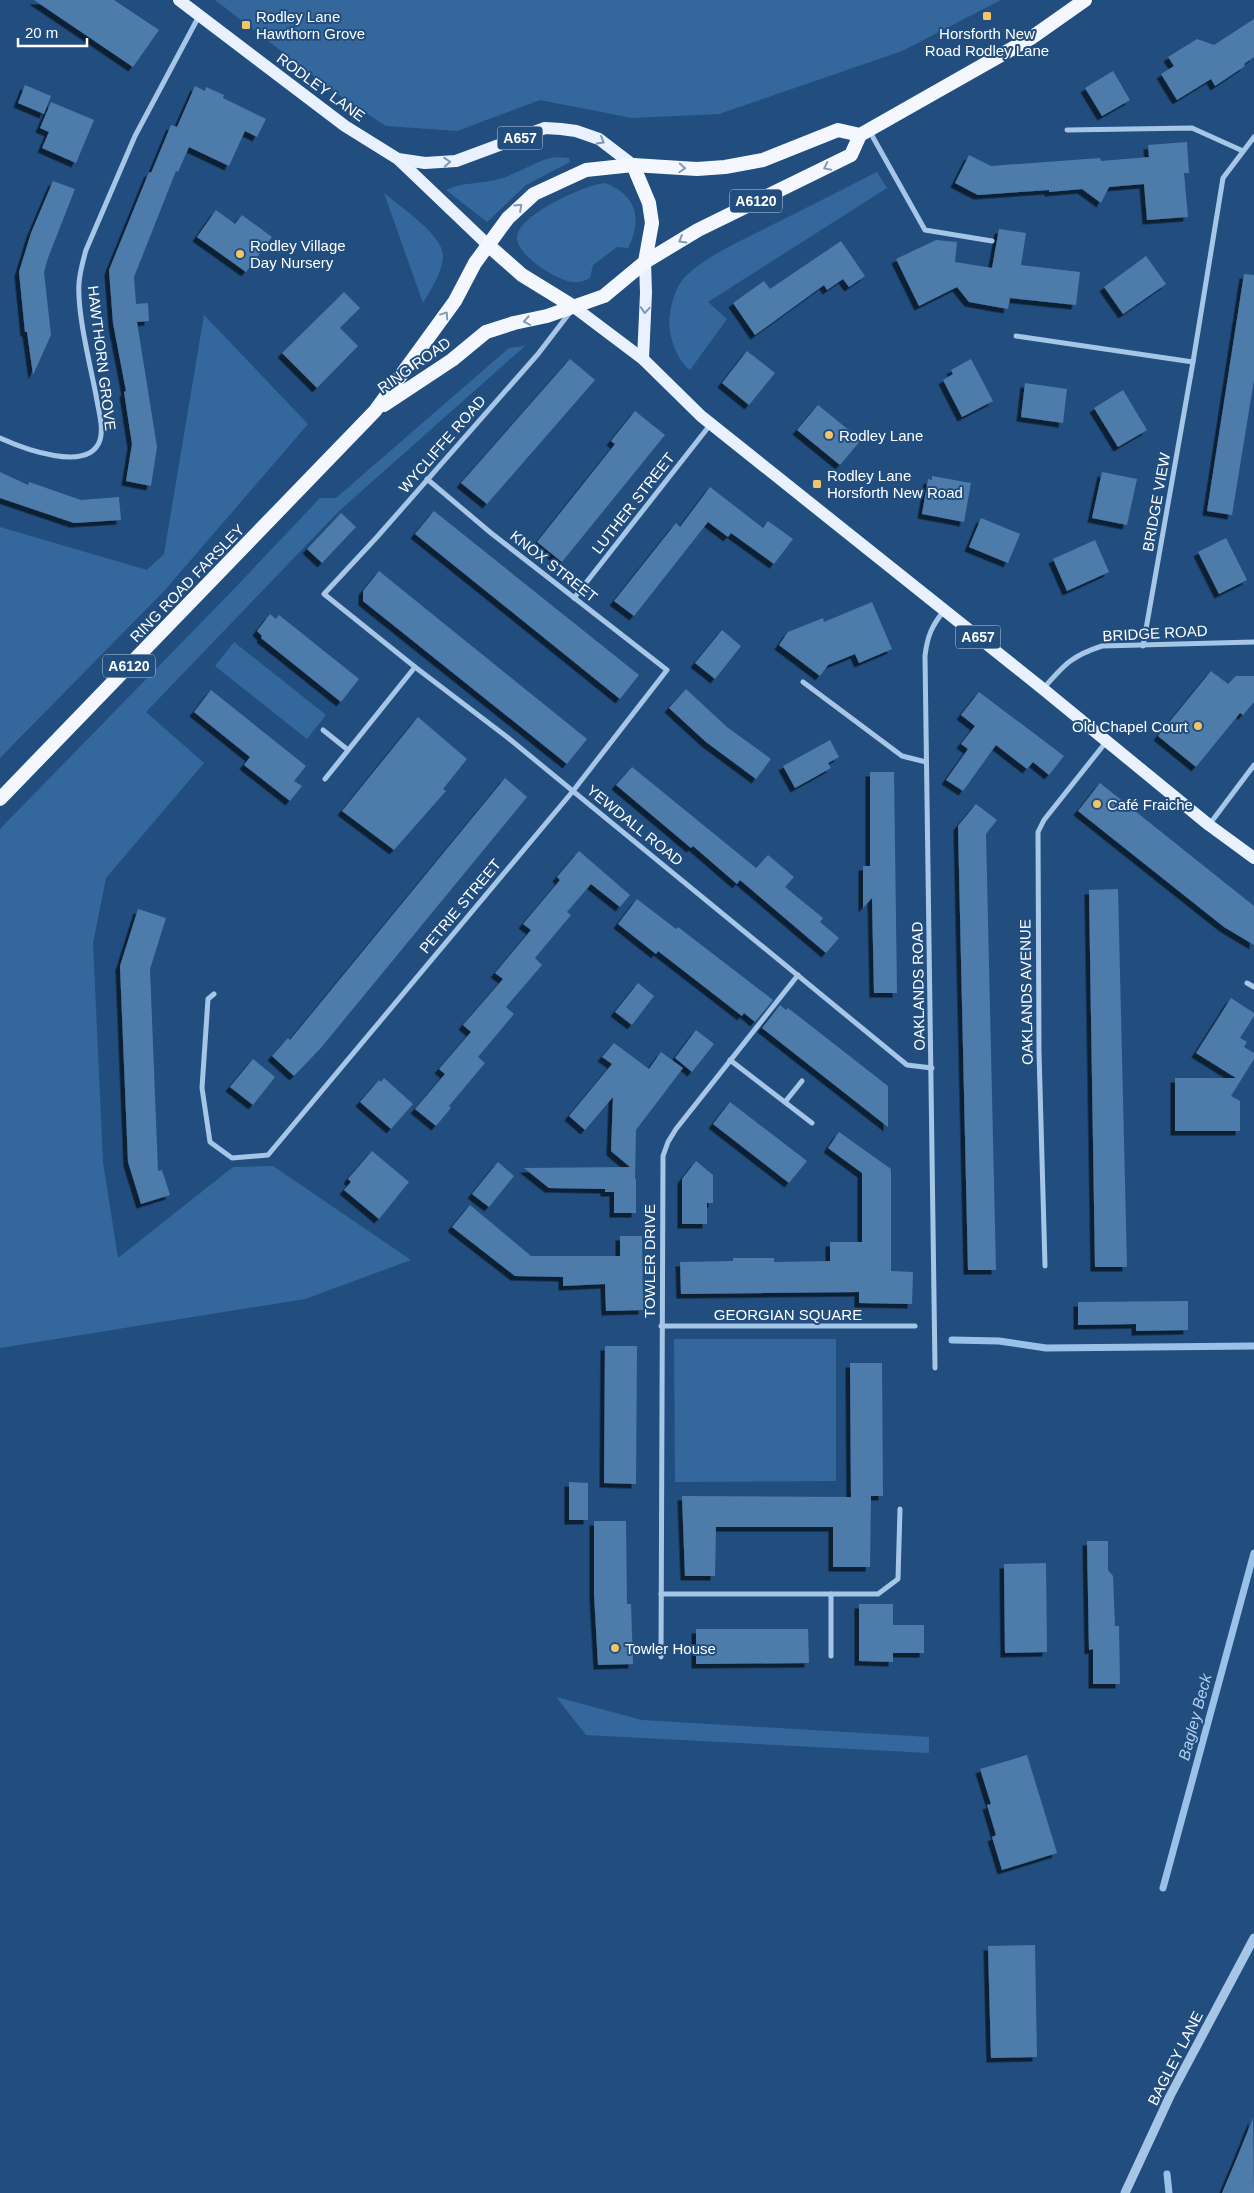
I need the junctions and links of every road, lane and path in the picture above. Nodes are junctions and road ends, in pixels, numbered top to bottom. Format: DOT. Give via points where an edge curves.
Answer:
graph roads {
  1 [pos="179,0"];
  2 [pos="1085,0"];
  3 [pos="200,16"];
  4 [pos="1066,130"];
  5 [pos="865,133"];
  6 [pos="1254,137"];
  7 [pos="1243,151"];
  8 [pos="398,159"];
  9 [pos="634,165"];
  10 [pos="992,241"];
  11 [pos="488,245"];
  12 [pos="644,262"];
  13 [pos="574,307"];
  14 [pos="1016,336"];
  15 [pos="643,359"];
  16 [pos="1193,362"];
  17 [pos="375,411"];
  18 [pos="711,424"];
  19 [pos="0,438"];
  20 [pos="427,479"];
  21 [pos="324,594"];
  22 [pos="574,598"];
  23 [pos="944,610"];
  24 [pos="1254,642"];
  25 [pos="1143,646"];
  26 [pos="415,668"];
  27 [pos="667,670"];
  28 [pos="803,682"];
  29 [pos="1043,689"];
  30 [pos="323,730"];
  31 [pos="1107,742"];
  32 [pos="348,750"];
  33 [pos="926,762"];
  34 [pos="1254,765"];
  35 [pos="325,779"];
  36 [pos="573,791"];
  37 [pos="0,799"];
  38 [pos="1209,825"];
  39 [pos="1254,858"];
  40 [pos="798,975"];
  41 [pos="1247,983"];
  42 [pos="1254,987"];
  43 [pos="214,994"];
  44 [pos="730,1060"];
  45 [pos="932,1068"];
  46 [pos="802,1081"];
  47 [pos="786,1102"];
  48 [pos="812,1123"];
  49 [pos="1045,1266"];
  50 [pos="661,1326"];
  51 [pos="915,1326"];
  52 [pos="935,1368"];
  53 [pos="900,1509"];
  54 [pos="661,1594"];
  55 [pos="831,1594"];
  56 [pos="831,1656"];
  57 [pos="661,1657"];
  58 [pos="1254,1938"];
  59 [pos="1124,2193"];
  1 -- 3 [label="main road, RODLEY LANE / A657"];
  2 -- 5 [label="highway" via="1031,38"];
  3 -- 8 [label="main road, RODLEY LANE / A657" via="346,126"];
  3 -- 19 [label="street, HAWTHORN GROVE" via="135,136 81,268 80,302 100,417 100,441 92,452 69,458 36,452"];
  4 -- 7 [label="street" via="1192,128"];
  9 -- 5 [label="highway, A6120, one-way" via="697,169 725,167 763,160 838,130"];
  5 -- 10 [label="street" via="924,230"];
  5 -- 12 [label="highway, A6120, one-way" via="851,155 705,226"];
  6 -- 7 [label="street, BRIDGE VIEW"];
  7 -- 16 [label="street, BRIDGE VIEW" via="1224,178"];
  8 -- 9 [label="main road, RODLEY LANE / A657, one-way" via="425,163 456,161 545,128 553,128 576,130 599,139"];
  8 -- 11 [label="main road, RODLEY LANE / A657"];
  11 -- 9 [label="highway, A6120, one-way" via="508,218 534,194 586,170"];
  9 -- 12 [label="highway" via="652,223"];
  11 -- 13 [label="highway" via="522,275"];
  17 -- 11 [label="highway, RING ROAD / A6120, one-way" via="455,300 474,263"];
  12 -- 13 [label="highway, A6120" via="604,296"];
  12 -- 15 [label="main road, one-way"];
  13 -- 15 [label="main road, A657"];
  13 -- 17 [label="highway, RING ROAD / A6120, one-way" via="486,332 452,360"];
  13 -- 20 [label="street, WYCLIFFE ROAD" via="538,354"];
  14 -- 16 [label="street"];
  15 -- 18 [label="main road, A657"];
  16 -- 25 [label="street, BRIDGE VIEW"];
  17 -- 37 [label="highway, RING ROAD FARSLEY / A6120"];
  18 -- 22 [label="street, LUTHER STREET"];
  18 -- 23 [label="main road, A657"];
  20 -- 21 [label="street, WYCLIFFE ROAD"];
  20 -- 22 [label="street, KNOX STREET"];
  21 -- 26 [label="street, YEWDALL ROAD"];
  22 -- 27 [label="street, KNOX STREET"];
  23 -- 29 [label="main road, A657"];
  23 -- 33 [label="street, OAKLANDS ROAD" via="932,626 927,641"];
  24 -- 25 [label="street, BRIDGE ROAD"];
  25 -- 29 [label="street, BRIDGE ROAD" via="1102,646 1081,653 1064,664"];
  26 -- 32 [label="street"];
  26 -- 36 [label="street, YEWDALL ROAD"];
  27 -- 36 [label="street, PETRIE STREET"];
  28 -- 33 [label="street" via="902,756"];
  29 -- 31 [label="main road, A657"];
  30 -- 32 [label="street"];
  31 -- 38 [label="main road, A657"];
  31 -- 49 [label="street, OAKLANDS AVENUE" via="1044,820 1038,832 1039,1052"];
  32 -- 35 [label="street"];
  33 -- 45 [label="street, OAKLANDS ROAD"];
  34 -- 38 [label="street"];
  36 -- 40 [label="street, YEWDALL ROAD"];
  36 -- 43 [label="street, PETRIE STREET" via="268,1155 232,1158 210,1142 202,1088 208,999"];
  38 -- 39 [label="main road, A657"];
  40 -- 44 [label="street, TOWLER DRIVE"];
  40 -- 45 [label="street, YEWDALL ROAD" via="907,1065"];
  41 -- 42 [label="street"];
  44 -- 47 [label="street"];
  44 -- 50 [label="street, TOWLER DRIVE" via="676,1129 663,1156"];
  45 -- 52 [label="street, OAKLANDS ROAD"];
  46 -- 47 [label="street"];
  47 -- 48 [label="street"];
  50 -- 51 [label="street, GEORGIAN SQUARE"];
  50 -- 54 [label="street, TOWLER DRIVE"];
  53 -- 55 [label="street" via="898,1579 878,1594"];
  54 -- 55 [label="street"];
  54 -- 57 [label="street, TOWLER DRIVE"];
  55 -- 56 [label="street"];
  58 -- 59 [label="street, BAGLEY LANE" via="1170,2096"];
}
